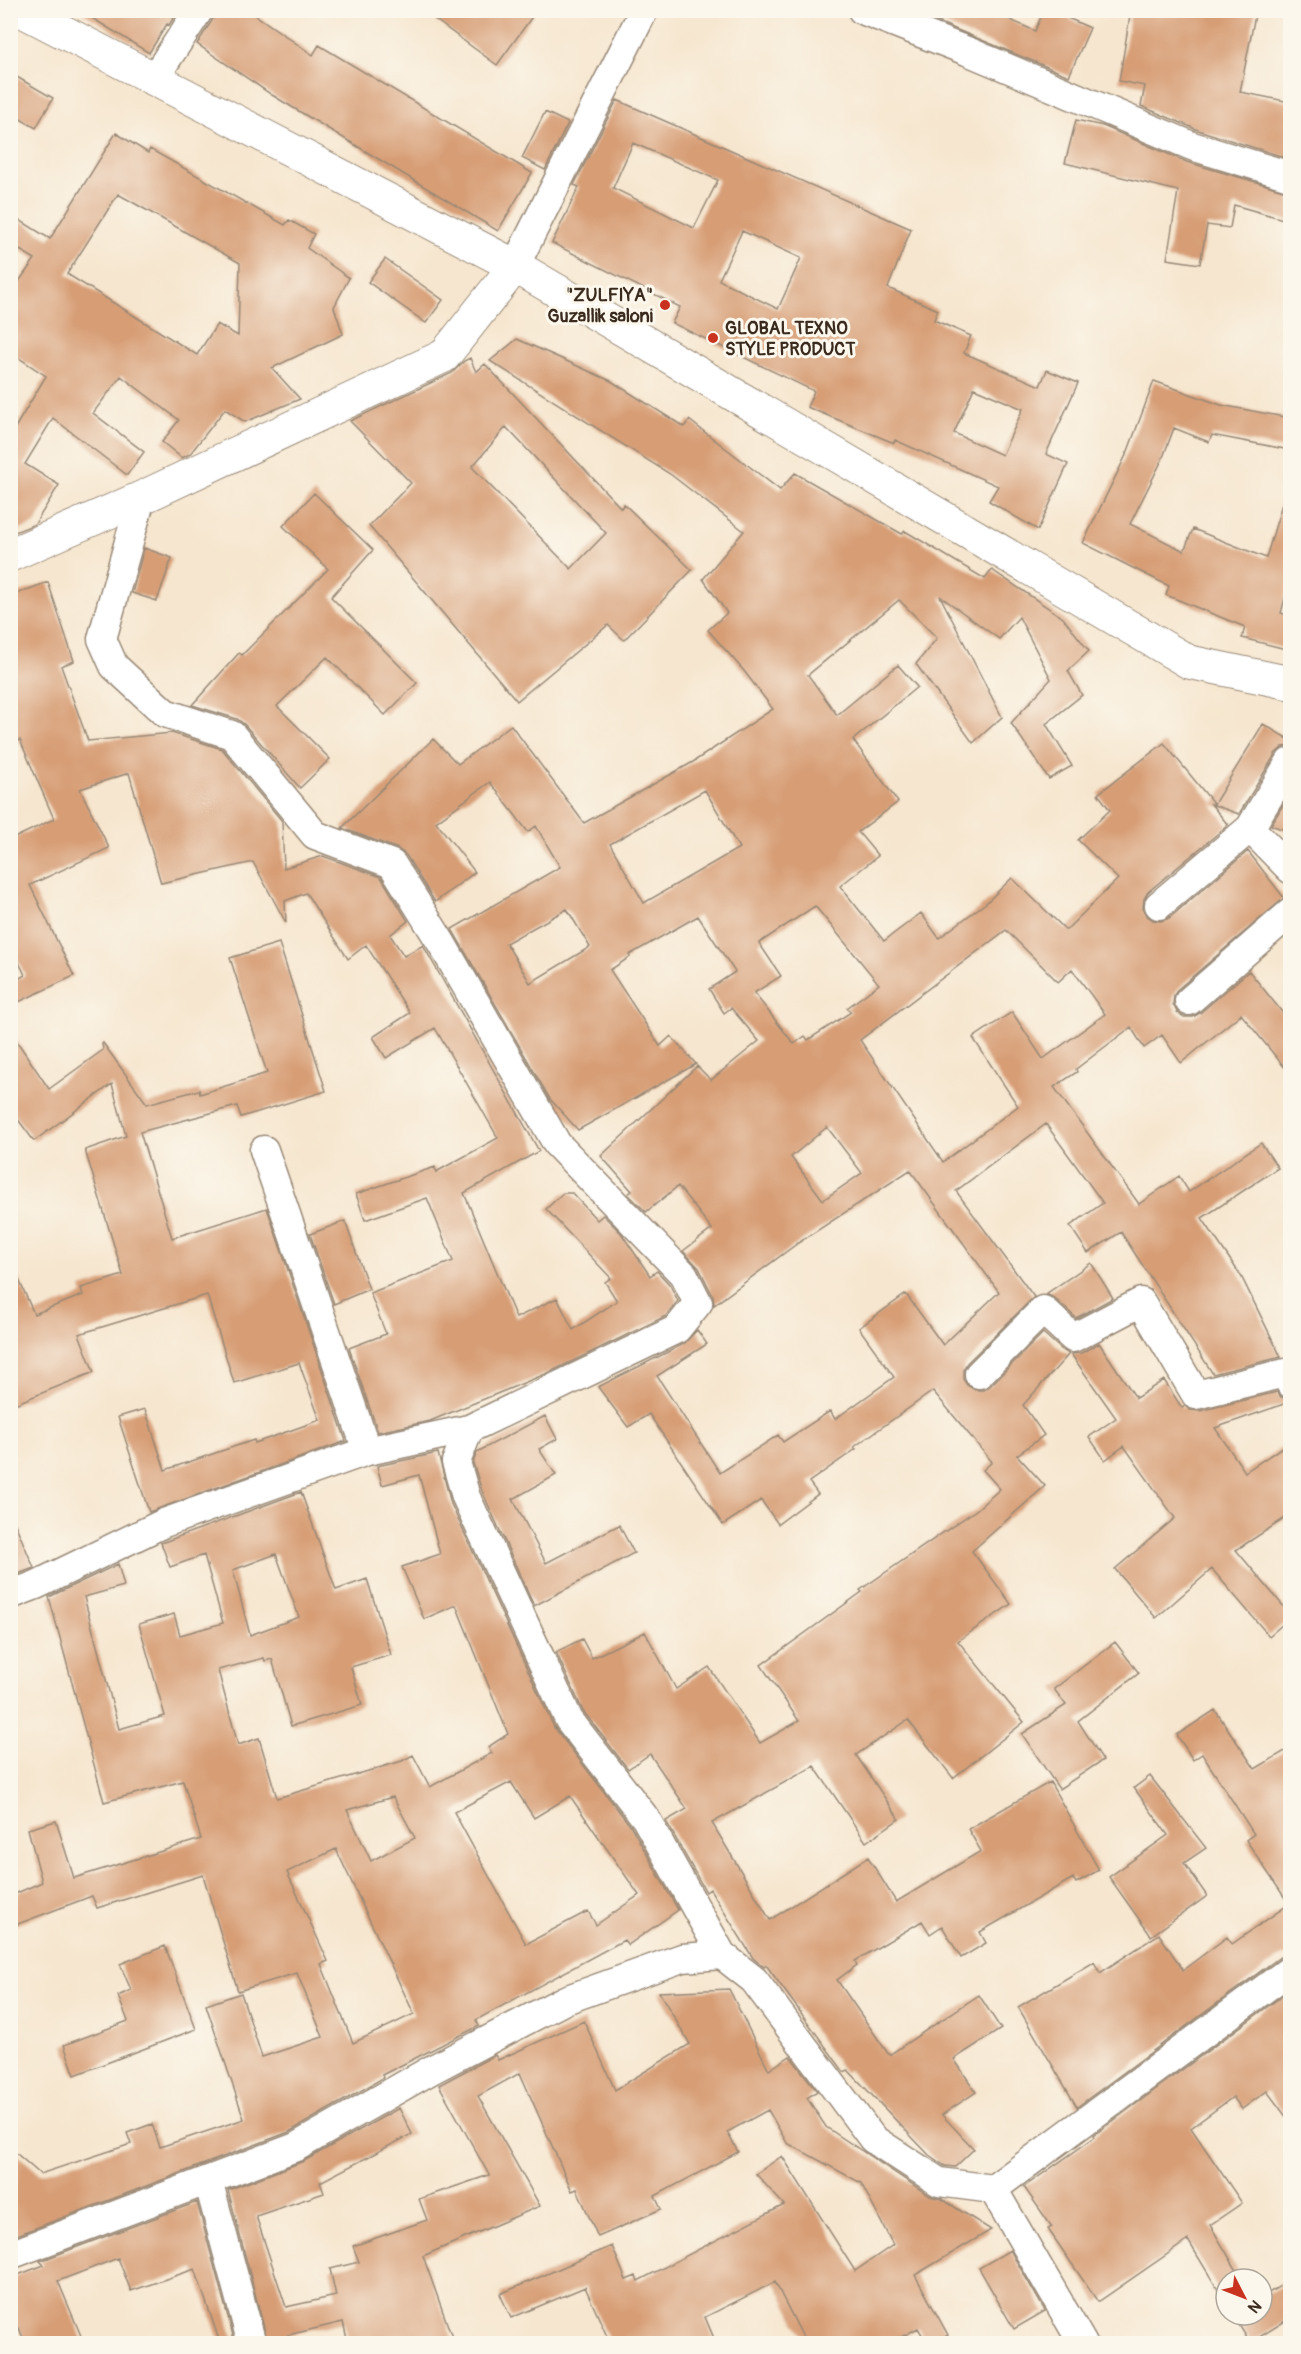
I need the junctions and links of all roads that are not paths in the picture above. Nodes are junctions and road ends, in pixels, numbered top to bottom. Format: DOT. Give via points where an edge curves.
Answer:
graph roads {
  1 [pos="21,10"];
  2 [pos="199,10"];
  3 [pos="645,10"];
  4 [pos="862,10"];
  5 [pos="153,80"];
  6 [pos="1290,176"];
  7 [pos="515,266"];
  8 [pos="141,498"];
  9 [pos="10,555"];
  10 [pos="1290,683"];
  11 [pos="1290,762"];
  12 [pos="1250,828"];
  13 [pos="1290,869"];
  14 [pos="1159,905"];
  15 [pos="1290,913"];
  16 [pos="1189,1001"];
  17 [pos="264,1150"];
  18 [pos="979,1374"];
  19 [pos="1290,1383"];
  20 [pos="469,1429"];
  21 [pos="367,1451"];
  22 [pos="10,1595"];
  23 [pos="722,1955"];
  24 [pos="1290,1970"];
  25 [pos="208,2180"];
  26 [pos="993,2189"];
  27 [pos="10,2255"];
  28 [pos="252,2343"];
  29 [pos="1083,2343"];
  1 -- 5 [label="main road"];
  2 -- 5 [label="street"];
  3 -- 7 [label="street"];
  4 -- 6 [label="street" via="1192,146"];
  5 -- 7 [label="main road"];
  7 -- 8 [label="main road" via="444,356"];
  7 -- 10 [label="main road" via="1189,662"];
  8 -- 9 [label="main road"];
  8 -- 20 [label="street" via="102,639 114,666 165,713 232,735 315,835 392,864 557,1144 684,1275 698,1303 677,1329"];
  11 -- 12 [label="street"];
  12 -- 13 [label="street"];
  12 -- 14 [label="street"];
  15 -- 16 [label="street"];
  17 -- 21 [label="street"];
  18 -- 19 [label="street" via="1043,1310 1073,1338 1140,1302 1196,1395 1285,1374"];
  20 -- 21 [label="street"];
  20 -- 23 [label="street" via="456,1462 466,1497 569,1719 646,1819"];
  21 -- 22 [label="street" via="164,1523"];
  23 -- 25 [label="street" via="682,1958 565,2000 296,2146"];
  23 -- 26 [label="street" via="754,1980 873,2139 939,2182"];
  24 -- 26 [label="street"];
  25 -- 27 [label="street"];
  25 -- 28 [label="street"];
  26 -- 29 [label="street"];
}
